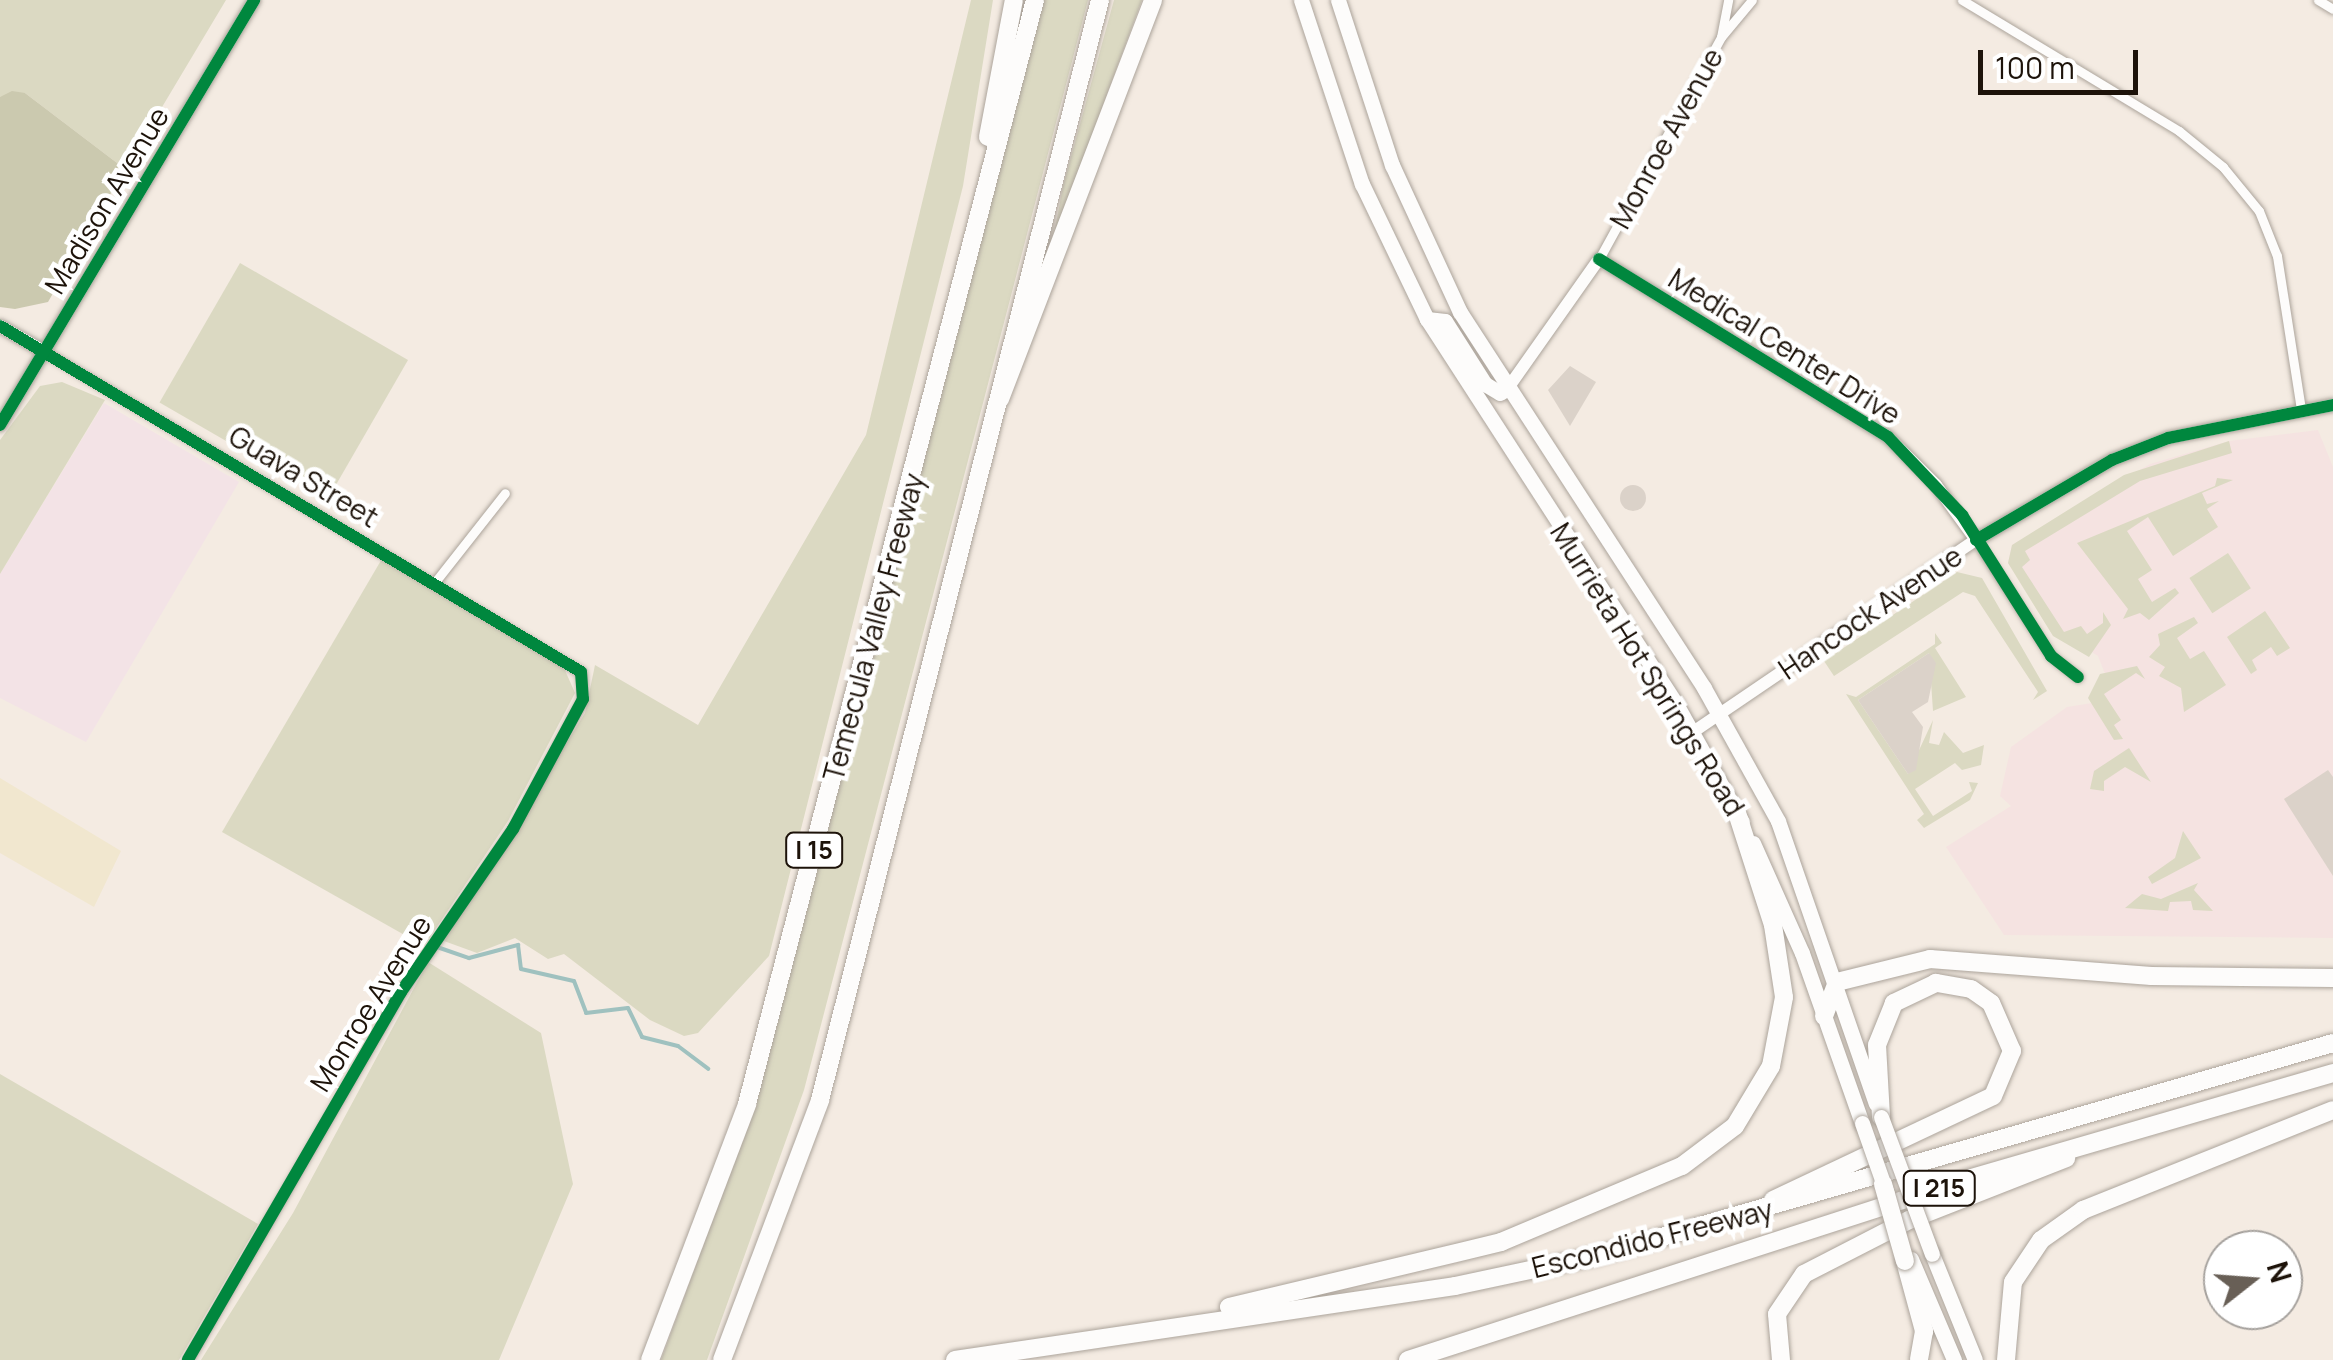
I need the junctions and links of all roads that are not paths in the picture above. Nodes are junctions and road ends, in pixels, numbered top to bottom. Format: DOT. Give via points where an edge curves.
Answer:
graph roads {
  1 [pos="254,0"];
  2 [pos="1014,0"];
  3 [pos="1034,0"];
  4 [pos="1100,0"];
  5 [pos="1153,0"];
  6 [pos="1301,0"];
  7 [pos="1338,0"];
  8 [pos="1728,0"];
  9 [pos="1752,0"];
  10 [pos="1962,0"];
  11 [pos="2318,0"];
  12 [pos="2333,9"];
  13 [pos="1721,36"];
  14 [pos="1599,259"];
  15 [pos="1427,319"];
  16 [pos="0,326"];
  17 [pos="951,331"];
  18 [pos="45,352"];
  19 [pos="1508,388"];
  20 [pos="2333,406"];
  21 [pos="2302,410"];
  22 [pos="990,411"];
  23 [pos="0,425"];
  24 [pos="505,492"];
  25 [pos="1976,540"];
  26 [pos="435,582"];
  27 [pos="581,672"];
  28 [pos="2078,676"];
  29 [pos="1720,714"];
  30 [pos="1693,732"];
  31 [pos="1737,812"];
  32 [pos="2333,978"];
  33 [pos="1836,982"];
  34 [pos="1824,1016"];
  35 [pos="2333,1043"];
  36 [pos="2333,1073"];
  37 [pos="2333,1110"];
  38 [pos="1881,1117"];
  39 [pos="2081,1148"];
  40 [pos="1884,1184"];
  41 [pos="1742,1217"];
  42 [pos="1908,1260"];
  43 [pos="1083,1338"];
  44 [pos="724,1356"];
  45 [pos="188,1360"];
  46 [pos="650,1360"];
  47 [pos="954,1360"];
  48 [pos="1408,1360"];
  49 [pos="1781,1360"];
  50 [pos="1919,1360"];
  51 [pos="1954,1360"];
  52 [pos="1975,1360"];
  53 [pos="2006,1360"];
  1 -- 18 [label="street, Madison Avenue"];
  2 -- 17 [label="highway"];
  3 -- 17 [label="highway, Temecula Valley Freeway / I 15"];
  4 -- 22 [label="highway, I 15"];
  5 -- 22 [label="highway" via="1009,386"];
  6 -- 15 [label="main road, Murrieta Hot Springs Road" via="1362,184"];
  7 -- 19 [label="main road, Murrieta Hot Springs Road" via="1414,215 1460,312"];
  8 -- 13 [label="street, Monroe Avenue"];
  9 -- 13 [label="street, Monroe Avenue"];
  10 -- 21 [label="street" via="2179,131 2223,167 2259,211 2277,256"];
  11 -- 12 [label="street"];
  13 -- 14 [label="street, Monroe Avenue"];
  14 -- 19 [label="street, Monroe Avenue"];
  14 -- 25 [label="street, Medical Center Drive" via="1888,437 1936,484"];
  15 -- 19 [label="main road" via="1445,321 1485,384 1500,393"];
  15 -- 30 [label="main road, Murrieta Hot Springs Road"];
  16 -- 18 [label="street, Guava Street"];
  17 -- 46 [label="highway, Temecula Valley Freeway / I 15" via="747,1104"];
  18 -- 23 [label="street, Madison Avenue"];
  18 -- 26 [label="street, Guava Street"];
  19 -- 29 [label="main road, Murrieta Hot Springs Road"];
  20 -- 21 [label="street, Hancock Avenue"];
  21 -- 25 [label="street, Hancock Avenue" via="2126,454"];
  22 -- 44 [label="highway, I 15" via="820,1100"];
  24 -- 26 [label="street"];
  25 -- 28 [label="street, Medical Center Drive" via="2050,656"];
  25 -- 29 [label="street, Hancock Avenue"];
  26 -- 27 [label="street, Guava Street"];
  27 -- 45 [label="street, Monroe Avenue" via="583,699 513,829 401,992"];
  29 -- 30 [label="street, Hancock Avenue"];
  29 -- 33 [label="main road, Murrieta Hot Springs Road" via="1798,865"];
  30 -- 31 [label="main road, Murrieta Hot Springs Road"];
  31 -- 34 [label="main road, Murrieta Hot Springs Road"];
  31 -- 43 [label="highway" via="1773,925 1784,997 1780,1034 1756,1096 1709,1150 1598,1206 1500,1242"];
  32 -- 33 [label="highway" via="2151,976 1964,958"];
  33 -- 34 [label="highway"];
  33 -- 38 [label="main road, Murrieta Hot Springs Road"];
  34 -- 40 [label="main road, Murrieta Hot Springs Road, bridge"];
  35 -- 41 [label="highway, Escondido Freeway / I 215"];
  36 -- 39 [label="highway, Escondido Freeway / I 215"];
  37 -- 53 [label="highway" via="2082,1210 2041,1240 2013,1282"];
  38 -- 41 [label="highway" via="1877,1045 1894,1003 1936,983 1971,989 1992,1003 2012,1051 1992,1096"];
  38 -- 52 [label="main road, Murrieta Hot Springs Road, bridge"];
  39 -- 48 [label="highway, Escondido Freeway / I 215"];
  39 -- 49 [label="highway" via="2046,1170 1909,1220 1804,1274 1777,1314"];
  40 -- 42 [label="highway, bridge"];
  41 -- 43 [label="highway, Escondido Freeway / I 215" via="1455,1286"];
  42 -- 50 [label="highway" via="1924,1331"];
  42 -- 51 [label="main road"];
  43 -- 47 [label="highway, Escondido Freeway / I 215"];
}
